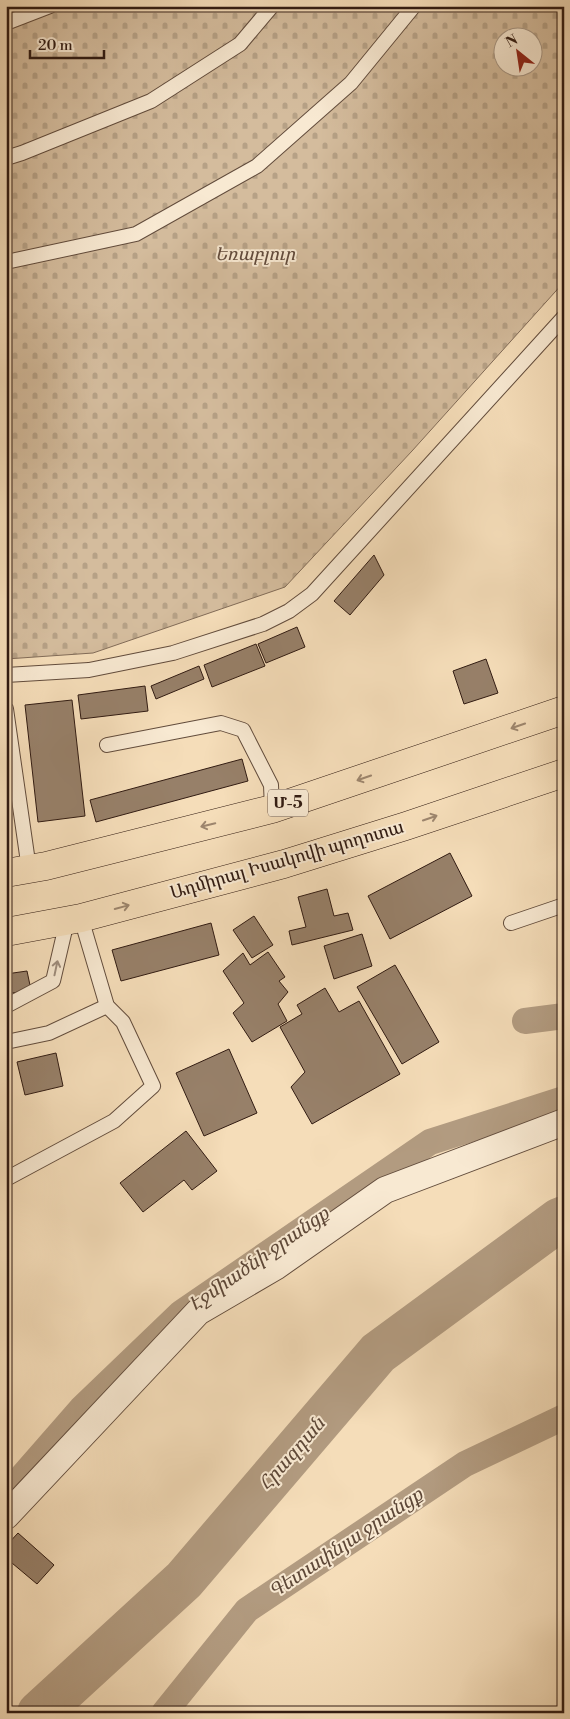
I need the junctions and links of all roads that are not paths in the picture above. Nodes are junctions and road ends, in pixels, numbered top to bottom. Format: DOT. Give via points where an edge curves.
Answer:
graph roads {
  1 [pos="50,6"];
  2 [pos="272,6"];
  3 [pos="414,6"];
  4 [pos="6,23"];
  5 [pos="6,158"];
  6 [pos="6,262"];
  7 [pos="564,317"];
  8 [pos="6,675"];
  9 [pos="6,709"];
  10 [pos="564,710"];
  11 [pos="107,746"];
  12 [pos="564,773"];
  13 [pos="272,809"];
  14 [pos="18,871"];
  15 [pos="564,905"];
  16 [pos="74,919"];
  17 [pos="510,923"];
  18 [pos="6,932"];
  19 [pos="6,1006"];
  20 [pos="107,1006"];
  21 [pos="6,1042"];
  22 [pos="564,1122"];
  23 [pos="6,1179"];
  24 [pos="6,1516"];
  1 -- 4 [label="lane"];
  2 -- 5 [label="lane" via="240,44 151,101"];
  3 -- 6 [label="lane" via="351,83 258,166 136,234"];
  7 -- 8 [label="lane" via="312,594 288,611 263,624 173,653 89,670"];
  9 -- 14 [label="lane"];
  10 -- 13 [label="highway, Մ-5, one-way"];
  11 -- 13 [label="lane" via="221,723 243,730 271,785"];
  16 -- 12 [label="highway, Ադմիրալ Իսակովի պողոտա, one-way" via="284,864"];
  13 -- 14 [label="highway, Մ-5, one-way"];
  15 -- 17 [label="lane"];
  16 -- 18 [label="highway, Ադմիրալ Իսակովի պողոտա"];
  19 -- 16 [label="lane, one-way" via="53,981"];
  16 -- 20 [label="lane"];
  20 -- 21 [label="lane" via="49,1033"];
  20 -- 23 [label="lane" via="123,1022 153,1086 114,1121"];
  22 -- 24 [label="street" via="385,1190 274,1267 198,1312"];
}
